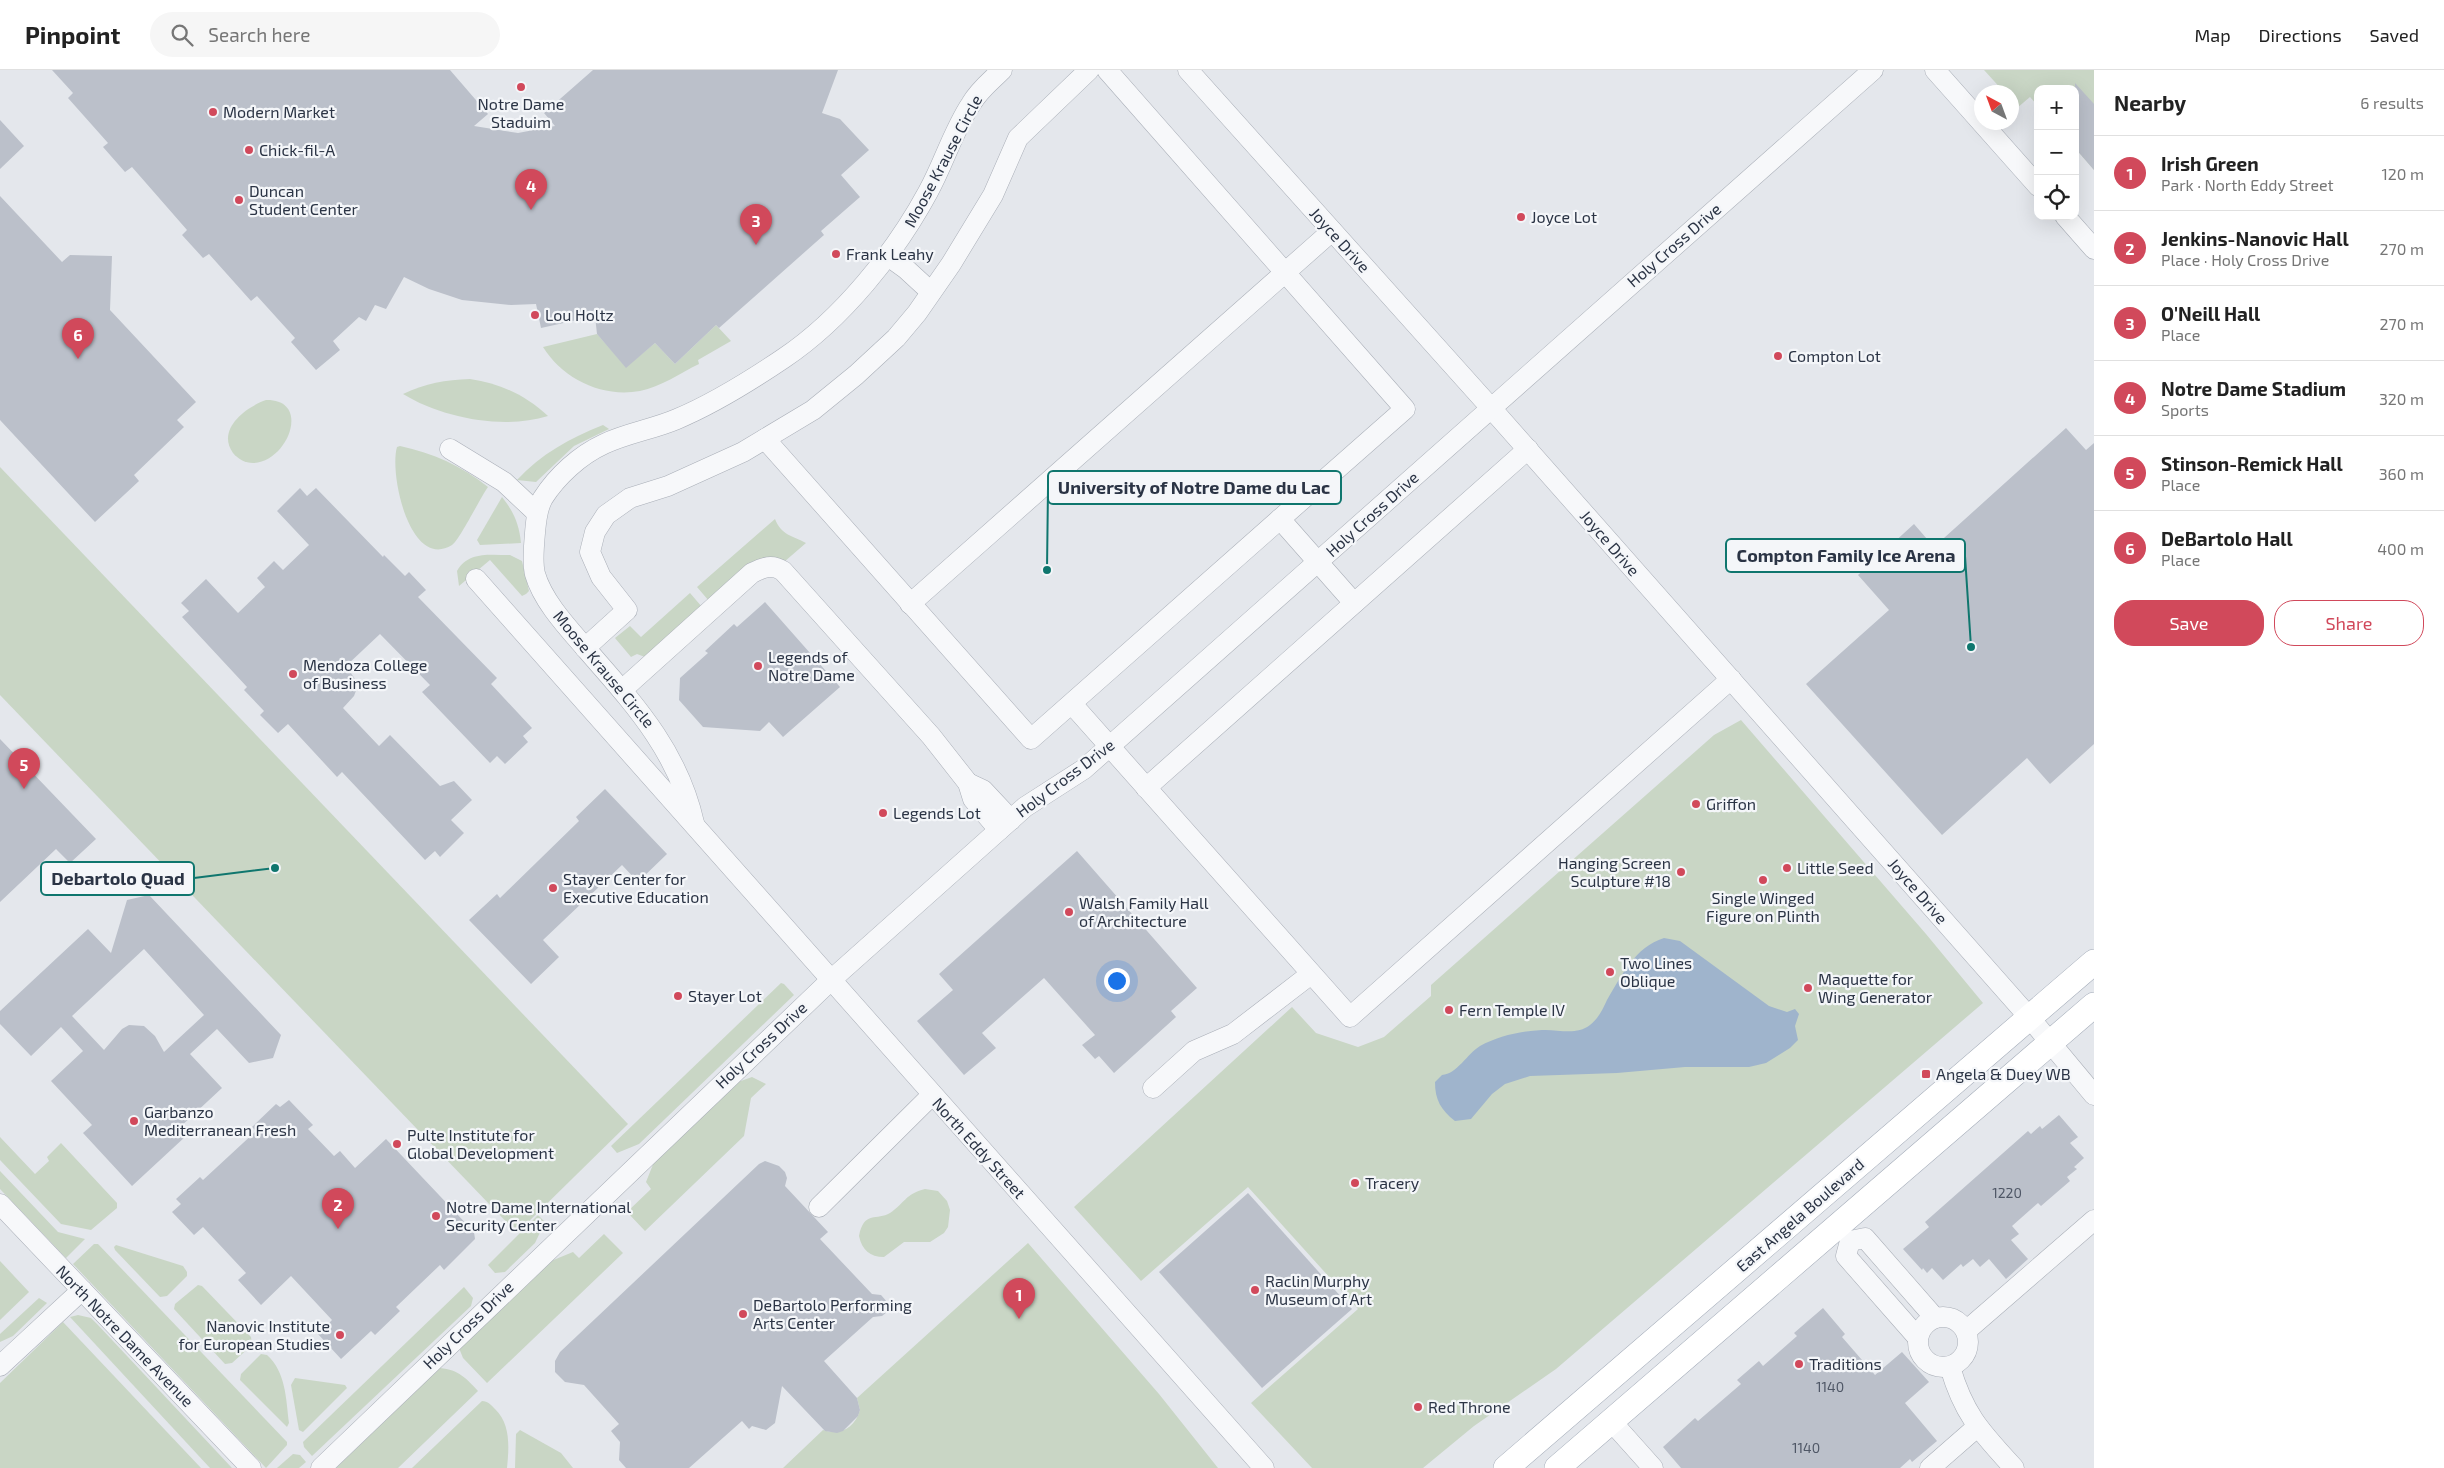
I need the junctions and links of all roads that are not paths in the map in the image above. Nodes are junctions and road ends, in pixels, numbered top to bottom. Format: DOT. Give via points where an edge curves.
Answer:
graph roads {
  1 [pos="1002,70"];
  2 [pos="1089,70"];
  3 [pos="1107,70"];
  4 [pos="1188,70"];
  5 [pos="1873,70"];
  6 [pos="1935,70"];
  7 [pos="2034,181"];
  8 [pos="2068,220"];
  9 [pos="1332,231"];
  10 [pos="2094,250"];
  11 [pos="888,256"];
  12 [pos="1285,272"];
  13 [pos="931,292"];
  14 [pos="1491,408"];
  15 [pos="765,439"];
  16 [pos="450,449"];
  17 [pos="1528,449"];
  18 [pos="537,513"];
  19 [pos="1280,518"];
  20 [pos="1318,562"];
  21 [pos="476,579"];
  22 [pos="1354,603"];
  23 [pos="910,604"];
  24 [pos="585,648"];
  25 [pos="1731,679"];
  26 [pos="622,690"];
  27 [pos="1072,704"];
  28 [pos="1109,746"];
  29 [pos="1146,788"];
  30 [pos="1005,825"];
  31 [pos="695,826"];
  32 [pos="2094,962"];
  33 [pos="1311,974"];
  34 [pos="831,980"];
  35 [pos="2094,1005"];
  36 [pos="2030,1017"];
  37 [pos="2051,1042"];
  38 [pos="1153,1088"];
  39 [pos="932,1095"];
  40 [pos="2094,1095"];
  41 [pos="0,1204"];
  42 [pos="818,1206"];
  43 [pos="2094,1220"];
  44 [pos="1844,1233"];
  45 [pos="82,1290"];
  46 [pos="1935,1318"];
  47 [pos="1966,1331"];
  48 [pos="1918,1338"];
  49 [pos="0,1366"];
  50 [pos="1950,1367"];
  51 [pos="1611,1421"];
  52 [pos="1977,1427"];
  53 [pos="251,1468"];
  54 [pos="321,1468"];
  55 [pos="1264,1468"];
  56 [pos="1506,1468"];
  57 [pos="1557,1468"];
  58 [pos="1652,1468"];
  59 [pos="1930,1468"];
  60 [pos="2014,1468"];
  1 -- 11 [label="street, Moose Krause Circle" via="971,103 926,195"];
  2 -- 13 [label="street" via="1018,138 993,195"];
  3 -- 12 [label="street"];
  4 -- 9 [label="street, Joyce Drive"];
  5 -- 14 [label="street, Holy Cross Drive"];
  6 -- 7 [label="street"];
  8 -- 10 [label="street"];
  9 -- 12 [label="street"];
  9 -- 14 [label="street, Joyce Drive"];
  11 -- 13 [label="street"];
  11 -- 18 [label="street, Moose Krause Circle" via="840,309 788,356 710,404 676,420 605,443 585,454 542,499"];
  12 -- 19 [label="street" via="1405,409"];
  12 -- 23 [label="street"];
  13 -- 15 [label="street" via="896,338 843,386 805,416"];
  14 -- 17 [label="street, Joyce Drive"];
  14 -- 20 [label="street, Holy Cross Drive"];
  15 -- 23 [label="street"];
  15 -- 24 [label="street" via="694,475 630,498 606,515 595,532 590,552 601,576 627,610"];
  16 -- 18 [label="street" via="504,482"];
  17 -- 22 [label="street"];
  17 -- 25 [label="street, Joyce Drive"];
  18 -- 24 [label="street, Moose Krause Circle" via="535,574 555,613"];
  19 -- 20 [label="street"];
  19 -- 27 [label="street"];
  20 -- 22 [label="street"];
  20 -- 28 [label="street, Holy Cross Drive"];
  21 -- 31 [label="street, North Eddy Street"];
  22 -- 29 [label="street"];
  23 -- 27 [label="street" via="1031,738"];
  24 -- 26 [label="street, Moose Krause Circle"];
  25 -- 33 [label="street" via="1350,1018"];
  25 -- 36 [label="street, Joyce Drive"];
  26 -- 30 [label="street" via="752,573 763,567 775,566 783,571 931,736 968,783 972,799"];
  26 -- 31 [label="street, Moose Krause Circle" via="662,741 690,802"];
  27 -- 28 [label="street"];
  28 -- 29 [label="street"];
  28 -- 30 [label="street, Holy Cross Drive" via="1084,769 1049,790"];
  29 -- 33 [label="street"];
  30 -- 34 [label="street, Holy Cross Drive"];
  31 -- 34 [label="street, North Eddy Street"];
  32 -- 36 [label="main road, East Angela Boulevard"];
  33 -- 38 [label="street" via="1234,1034 1194,1051"];
  34 -- 39 [label="street, North Eddy Street"];
  34 -- 54 [label="street, Holy Cross Drive"];
  35 -- 37 [label="main road, East Angela Boulevard"];
  36 -- 37 [label="street, Joyce Drive"];
  36 -- 56 [label="main road, East Angela Boulevard"];
  37 -- 40 [label="street, Joyce Drive"];
  37 -- 44 [label="main road, East Angela Boulevard"];
  39 -- 42 [label="street"];
  39 -- 55 [label="street, North Eddy Street"];
  41 -- 45 [label="street, North Notre Dame Avenue"];
  43 -- 47 [label="street"];
  44 -- 46 [label="street" via="1865,1238"];
  44 -- 48 [label="street" via="1846,1256"];
  44 -- 51 [label="main road, East Angela Boulevard"];
  45 -- 49 [label="street"];
  45 -- 53 [label="street, North Notre Dame Avenue"];
  46 -- 47 [label="street" via="1956,1320"];
  46 -- 48 [label="street" via="1923,1326"];
  47 -- 50 [label="street" via="1966,1352 1957,1364"];
  48 -- 50 [label="street" via="1920,1353 1929,1364"];
  50 -- 52 [label="street" via="1969,1416"];
  51 -- 57 [label="main road, East Angela Boulevard"];
  51 -- 58 [label="street"];
  52 -- 59 [label="street"];
  52 -- 60 [label="street"];
}
